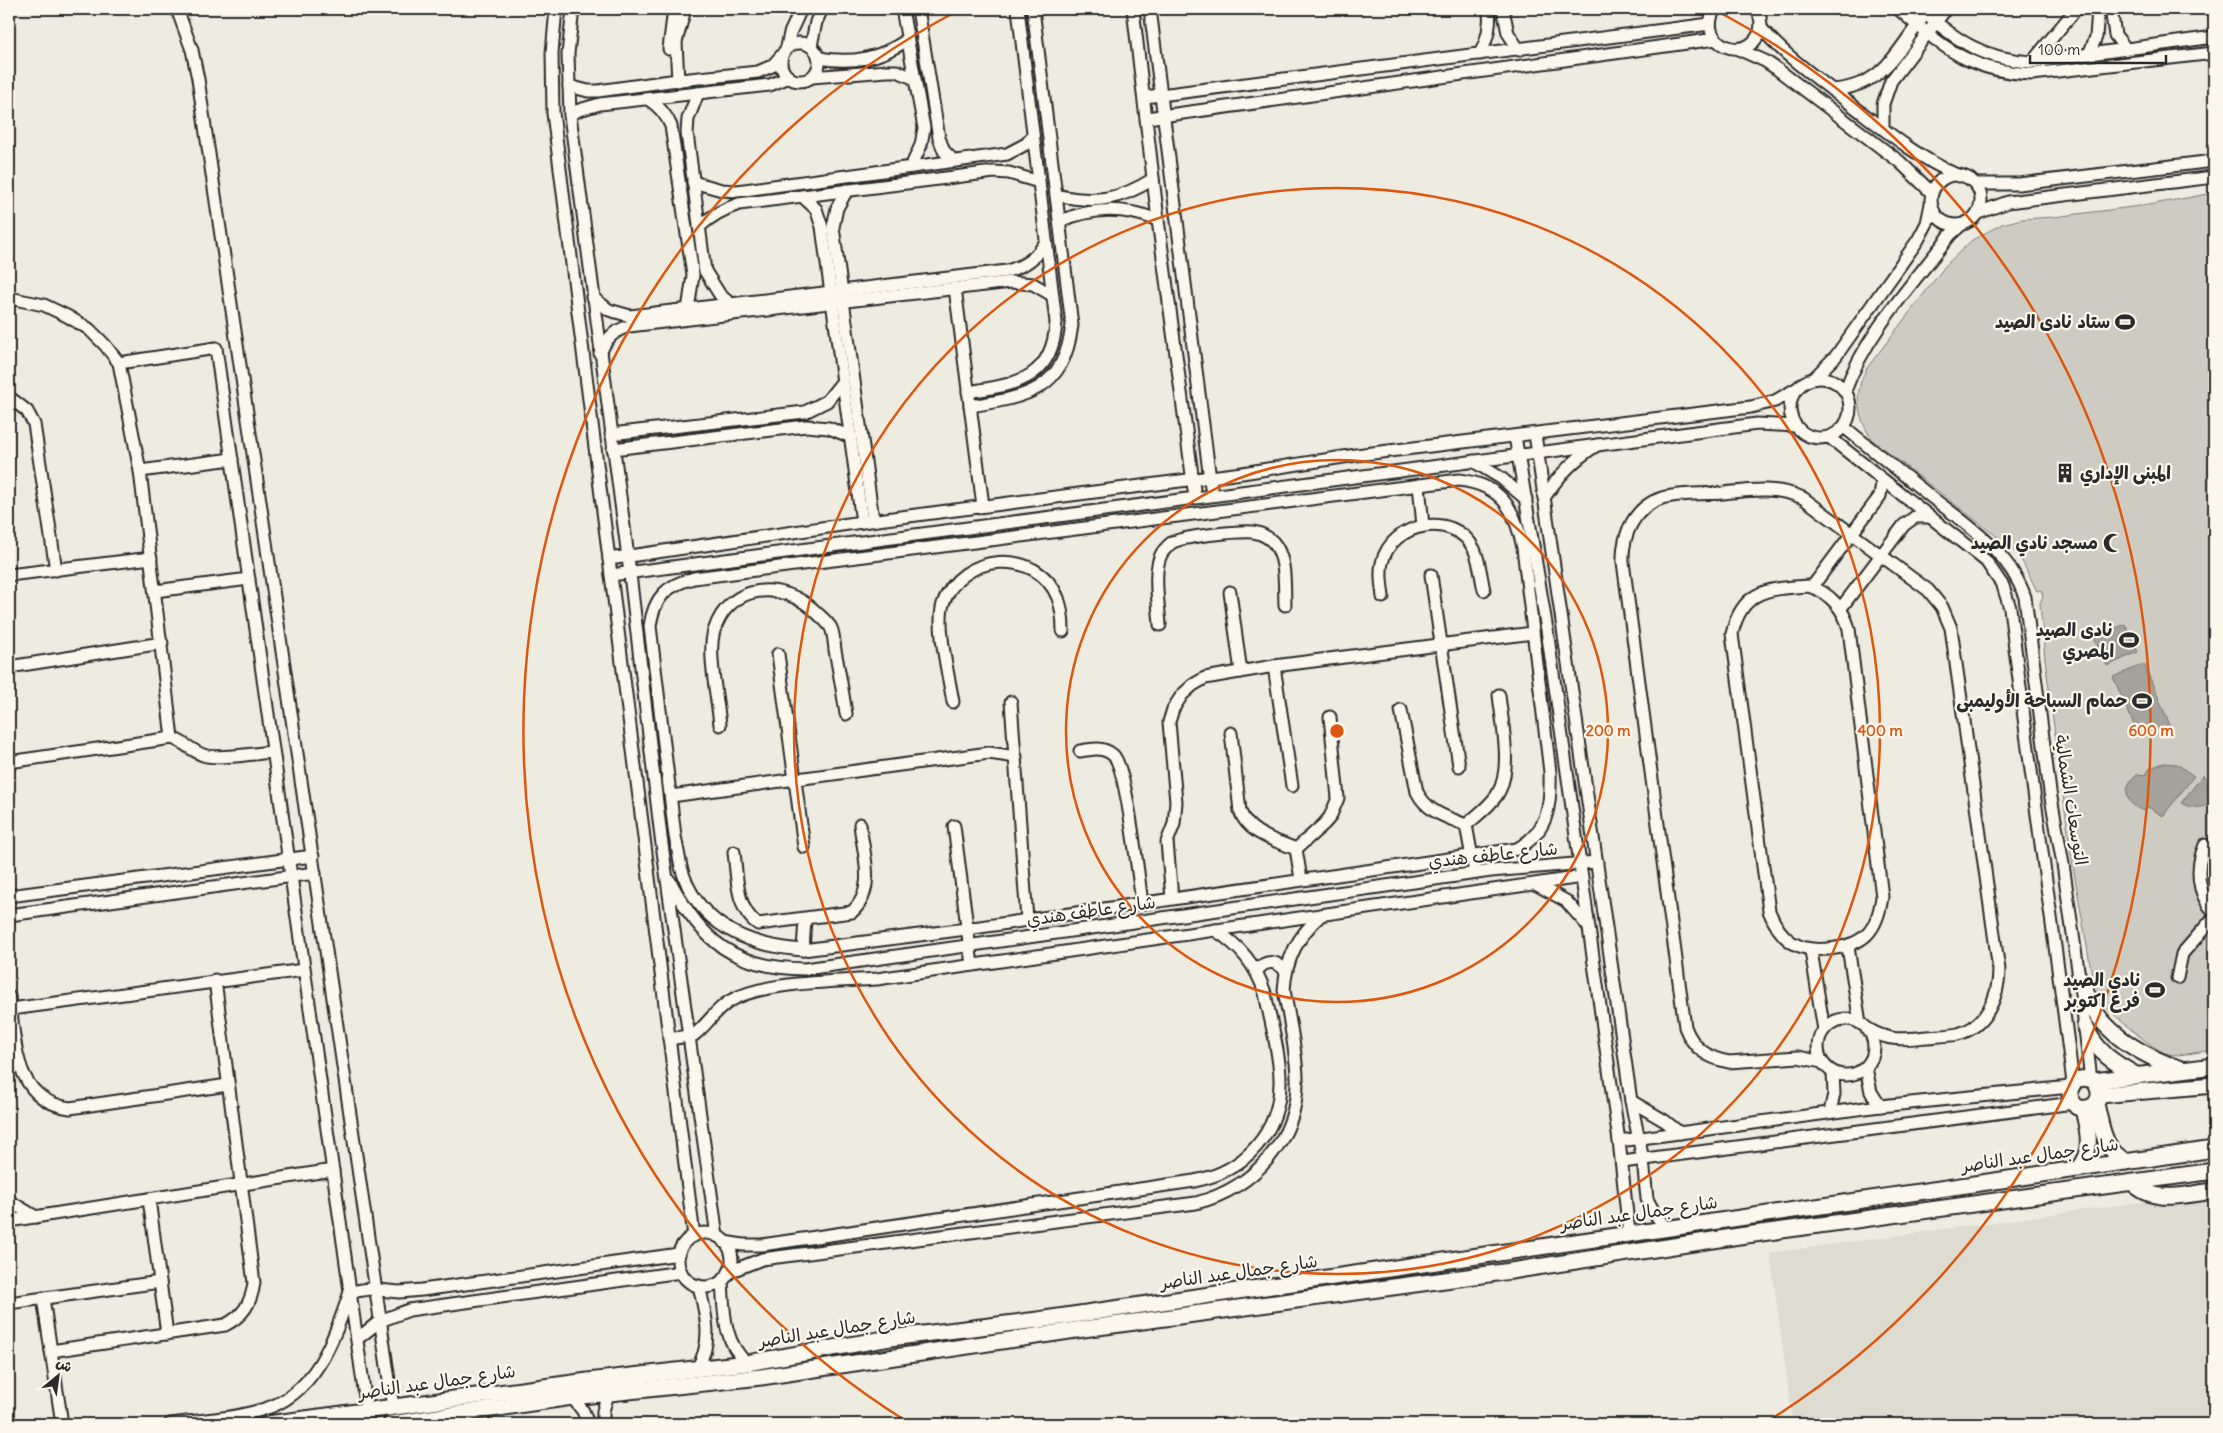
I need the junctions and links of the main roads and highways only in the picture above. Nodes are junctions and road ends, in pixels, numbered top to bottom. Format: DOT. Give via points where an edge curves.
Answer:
graph roads {
  1 [pos="2079,977"];
  2 [pos="2085,1026"];
  3 [pos="2214,1066"];
  4 [pos="2184,1070"];
  5 [pos="2138,1076"];
  6 [pos="2214,1085"];
  7 [pos="2089,1095"];
  8 [pos="2214,1150"];
  9 [pos="2127,1162"];
  10 [pos="2078,1169"];
  11 [pos="2214,1172"];
  12 [pos="2133,1183"];
  13 [pos="2214,1191"];
  14 [pos="1075,1314"];
  15 [pos="1038,1320"];
  16 [pos="1076,1330"];
  17 [pos="1041,1336"];
  18 [pos="439,1421"];
  19 [pos="268,1424"];
  20 [pos="395,1424"];
  1 -- 4 [label="main road" via="2094,1010 2105,1024 2149,1055"];
  2 -- 5 [label="main road" via="2092,1042"];
  3 -- 4 [label="main road"];
  4 -- 5 [label="main road"];
  5 -- 7 [label="main road"];
  6 -- 7 [label="main road"];
  7 -- 7 [label="main road" via="2079,1079 2069,1093"];
  7 -- 9 [label="main road" via="2107,1145"];
  7 -- 10 [label="main road" via="2090,1143 2084,1162"];
  8 -- 9 [label="main road, شارع جمال عبد الناصر"];
  9 -- 10 [label="main road, شارع جمال عبد الناصر"];
  10 -- 14 [label="main road, شارع جمال عبد الناصر"];
  11 -- 12 [label="main road, شارع جمال عبد الناصر"];
  12 -- 13 [label="main road" via="2162,1197"];
  12 -- 16 [label="main road, شارع جمال عبد الناصر"];
  14 -- 15 [label="main road, شارع جمال عبد الناصر"];
  14 -- 16 [label="main road" via="1070,1324"];
  15 -- 17 [label="main road" via="1045,1326"];
  15 -- 19 [label="main road, شارع جمال عبد الناصر" via="890,1338 696,1370 588,1381"];
  16 -- 17 [label="main road, شارع جمال عبد الناصر"];
  17 -- 18 [label="main road, شارع جمال عبد الناصر" via="761,1377 572,1397"];
  18 -- 20 [label="main road, شارع جمال عبد الناصر"];
}
